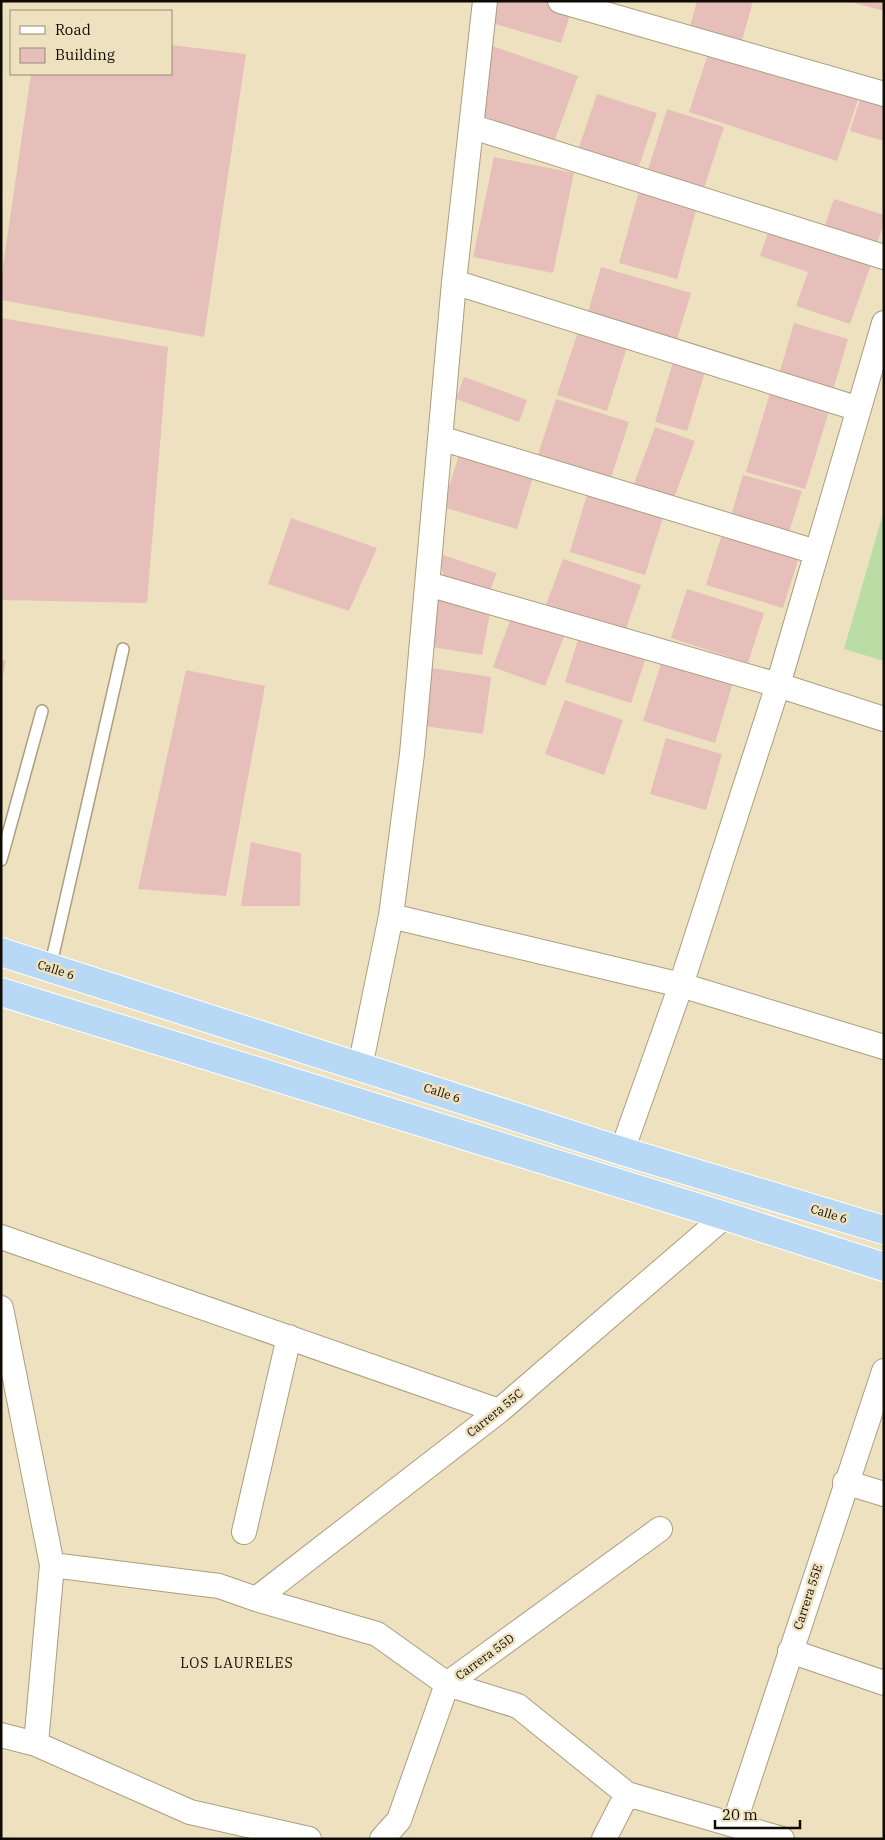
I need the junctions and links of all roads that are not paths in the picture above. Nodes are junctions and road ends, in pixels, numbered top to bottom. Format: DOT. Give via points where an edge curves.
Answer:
graph roads {
  1 [pos="485,1"];
  2 [pos="560,1"];
  3 [pos="884,94"];
  4 [pos="473,127"];
  5 [pos="884,257"];
  6 [pos="454,282"];
  7 [pos="884,323"];
  8 [pos="859,408"];
  9 [pos="440,438"];
  10 [pos="816,552"];
  11 [pos="428,584"];
  12 [pos="123,649"];
  13 [pos="778,685"];
  14 [pos="42,711"];
  15 [pos="884,719"];
  16 [pos="1,860"];
  17 [pos="391,916"];
  18 [pos="1,952"];
  19 [pos="50,968"];
  20 [pos="681,986"];
  21 [pos="1,992"];
  22 [pos="884,1047"];
  23 [pos="360,1067"];
  24 [pos="622,1151"];
  25 [pos="725,1216"];
  26 [pos="884,1230"];
  27 [pos="1,1237"];
  28 [pos="884,1268"];
  29 [pos="1,1308"];
  30 [pos="289,1337"];
  31 [pos="884,1370"];
  32 [pos="499,1411"];
  33 [pos="845,1482"];
  34 [pos="884,1494"];
  35 [pos="660,1529"];
  36 [pos="244,1532"];
  37 [pos="52,1565"];
  38 [pos="256,1599"];
  39 [pos="790,1651"];
  40 [pos="884,1682"];
  41 [pos="448,1684"];
  42 [pos="1,1735"];
  43 [pos="36,1744"];
  44 [pos="627,1794"];
  45 [pos="734,1824"];
  46 [pos="310,1839"];
  47 [pos="382,1839"];
  48 [pos="604,1839"];
  49 [pos="782,1839"];
  1 -- 4 [label="street"];
  2 -- 3 [label="street"];
  4 -- 5 [label="street"];
  4 -- 6 [label="street"];
  6 -- 8 [label="street"];
  6 -- 9 [label="street"];
  7 -- 8 [label="street"];
  8 -- 10 [label="street"];
  9 -- 10 [label="street"];
  9 -- 11 [label="street"];
  10 -- 13 [label="street"];
  11 -- 13 [label="street"];
  11 -- 17 [label="street" via="412,754"];
  12 -- 19 [label="lane"];
  13 -- 15 [label="street"];
  13 -- 20 [label="street"];
  14 -- 16 [label="lane"];
  17 -- 20 [label="street"];
  17 -- 23 [label="street"];
  18 -- 19 [label="highway, Calle 6"];
  19 -- 23 [label="highway, Calle 6"];
  20 -- 22 [label="street"];
  20 -- 24 [label="street"];
  21 -- 25 [label="highway"];
  23 -- 24 [label="highway, Calle 6"];
  24 -- 26 [label="highway, Calle 6"];
  25 -- 28 [label="highway"];
  25 -- 32 [label="street, Carrera 55C"];
  27 -- 30 [label="street"];
  29 -- 37 [label="street"];
  30 -- 32 [label="street"];
  30 -- 36 [label="street"];
  31 -- 33 [label="street, Carrera 55E"];
  32 -- 38 [label="street, Carrera 55C"];
  33 -- 34 [label="street"];
  33 -- 39 [label="street, Carrera 55E"];
  35 -- 41 [label="street, Carrera 55D"];
  37 -- 38 [label="street" via="219,1586"];
  37 -- 43 [label="street"];
  38 -- 41 [label="street" via="377,1634"];
  39 -- 40 [label="street"];
  39 -- 45 [label="street, Carrera 55E"];
  41 -- 44 [label="street" via="518,1706"];
  41 -- 47 [label="street, Carrera 55D" via="399,1820"];
  42 -- 43 [label="street"];
  43 -- 46 [label="street" via="190,1812"];
  44 -- 45 [label="street"];
  44 -- 48 [label="street"];
  45 -- 49 [label="street"];
}
